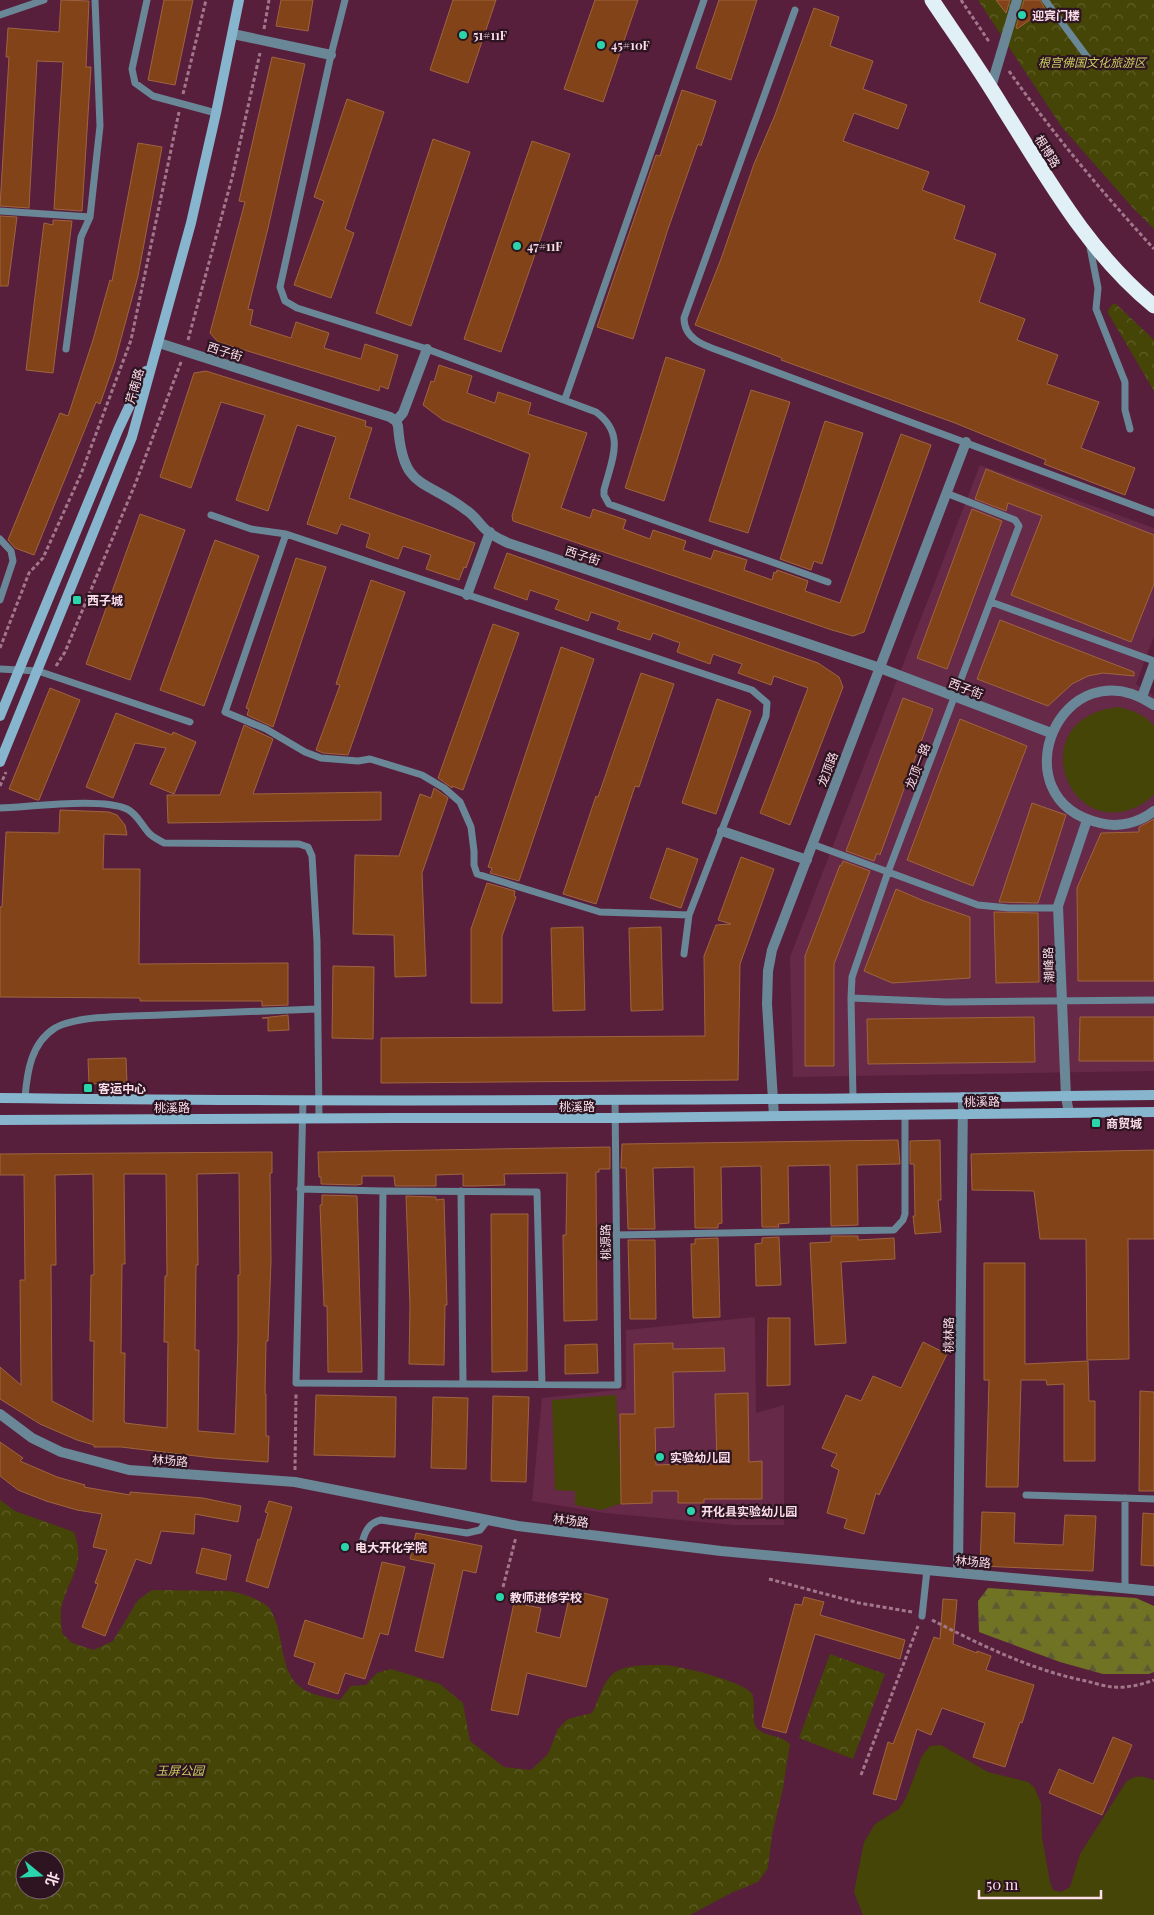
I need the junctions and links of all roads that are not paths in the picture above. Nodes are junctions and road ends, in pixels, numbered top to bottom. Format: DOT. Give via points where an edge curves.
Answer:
graph roads {
  1 [pos="44,0"];
  2 [pos="95,0"];
  3 [pos="147,0"];
  4 [pos="239,0"];
  5 [pos="345,0"];
  6 [pos="704,0"];
  7 [pos="932,0"];
  8 [pos="1017,0"];
  9 [pos="1045,0"];
  10 [pos="796,10"];
  11 [pos="0,15"];
  12 [pos="233,34"];
  13 [pos="331,54"];
  14 [pos="1091,62"];
  15 [pos="991,87"];
  16 [pos="216,113"];
  17 [pos="0,211"];
  18 [pos="90,217"];
  19 [pos="1088,240"];
  20 [pos="1154,306"];
  21 [pos="159,342"];
  22 [pos="66,349"];
  23 [pos="427,350"];
  24 [pos="564,400"];
  25 [pos="396,421"];
  26 [pos="1130,429"];
  27 [pos="966,442"];
  28 [pos="946,493"];
  29 [pos="1154,513"];
  30 [pos="211,515"];
  31 [pos="490,532"];
  32 [pos="286,534"];
  33 [pos="0,539"];
  34 [pos="828,582"];
  35 [pos="467,595"];
  36 [pos="0,600"];
  37 [pos="991,602"];
  38 [pos="1154,663"];
  39 [pos="880,668"];
  40 [pos="0,669"];
  41 [pos="19,670"];
  42 [pos="38,671"];
  43 [pos="955,697"];
  44 [pos="1142,697"];
  45 [pos="1154,705"];
  46 [pos="0,716"];
  47 [pos="190,722"];
  48 [pos="1051,733"];
  49 [pos="0,762"];
  50 [pos="0,808"];
  51 [pos="1154,811"];
  52 [pos="1087,820"];
  53 [pos="722,830"];
  54 [pos="812,844"];
  55 [pos="807,860"];
  56 [pos="888,872"];
  57 [pos="1058,908"];
  58 [pos="689,915"];
  59 [pos="684,954"];
  60 [pos="851,998"];
  61 [pos="1062,1000"];
  62 [pos="1154,1000"];
  63 [pos="317,1009"];
  64 [pos="1154,1096"];
  65 [pos="963,1097"];
  66 [pos="1066,1097"];
  67 [pos="0,1098"];
  68 [pos="25,1098"];
  69 [pos="853,1098"];
  70 [pos="615,1099"];
  71 [pos="773,1099"];
  72 [pos="303,1100"];
  73 [pos="318,1100"];
  74 [pos="1154,1112"];
  75 [pos="1069,1113"];
  76 [pos="963,1114"];
  77 [pos="905,1115"];
  78 [pos="774,1116"];
  79 [pos="303,1118"];
  80 [pos="319,1118"];
  81 [pos="615,1118"];
  82 [pos="0,1120"];
  83 [pos="300,1189"];
  84 [pos="461,1191"];
  85 [pos="382,1192"];
  86 [pos="616,1235"];
  87 [pos="381,1383"];
  88 [pos="463,1384"];
  89 [pos="542,1384"];
  90 [pos="0,1414"];
  91 [pos="1026,1495"];
  92 [pos="1125,1498"];
  93 [pos="1154,1499"];
  94 [pos="487,1521"];
  95 [pos="362,1542"];
  96 [pos="926,1570"];
  97 [pos="958,1572"];
  98 [pos="1125,1588"];
  99 [pos="1154,1591"];
  100 [pos="922,1616"];
  1 -- 11 [label="lane"];
  2 -- 18 [label="lane" via="100,126"];
  3 -- 16 [label="lane" via="132,69 135,83 153,96"];
  4 -- 12 [label="street, 芹南路"];
  5 -- 13 [label="lane"];
  6 -- 24 [label="lane"];
  7 -- 15 [label="highway, 根博路"];
  8 -- 15 [label="street"];
  9 -- 14 [label="lane"];
  10 -- 27 [label="lane" via="684,318 686,331 695,340 728,354"];
  12 -- 13 [label="street"];
  12 -- 16 [label="street, 芹南路"];
  13 -- 23 [label="lane" via="280,287 285,301 297,308"];
  15 -- 19 [label="highway, 根博路"];
  16 -- 21 [label="street, 芹南路"];
  17 -- 18 [label="lane"];
  18 -- 22 [label="lane" via="81,237"];
  19 -- 20 [label="highway, 根博路"];
  19 -- 26 [label="lane" via="1098,288 1096,309 1125,382 1125,410"];
  21 -- 25 [label="street, 西子街" via="380,413"];
  21 -- 41 [label="street" via="118,430"];
  21 -- 42 [label="street, 芹南路" via="132,437"];
  23 -- 24 [label="lane"];
  23 -- 25 [label="street" via="403,413"];
  24 -- 34 [label="lane" via="596,412 613,430 615,444 604,490 609,504"];
  25 -- 31 [label="street, 西子街" via="402,458 409,471 421,484 468,511"];
  27 -- 28 [label="street, 龙顶路"];
  27 -- 29 [label="lane"];
  28 -- 37 [label="lane, 龙顶一路" via="1015,520 1019,526"];
  28 -- 39 [label="street, 龙顶路"];
  30 -- 32 [label="lane" via="251,529"];
  31 -- 35 [label="street"];
  31 -- 39 [label="street, 西子街" via="508,543"];
  32 -- 35 [label="lane"];
  32 -- 58 [label="lane" via="225,712 321,758 370,759 422,776 444,788 460,802 471,827 477,874 600,912"];
  33 -- 36 [label="lane" via="11,551 13,561"];
  35 -- 53 [label="lane" via="752,690 767,703 766,716"];
  37 -- 38 [label="lane"];
  37 -- 43 [label="lane, 龙顶一路"];
  38 -- 44 [label="street"];
  39 -- 43 [label="street, 西子街"];
  39 -- 54 [label="street, 龙顶路"];
  40 -- 41 [label="lane"];
  41 -- 42 [label="lane"];
  41 -- 46 [label="street"];
  42 -- 47 [label="lane"];
  42 -- 49 [label="street, 芹南路"];
  43 -- 48 [label="street, 西子街"];
  43 -- 56 [label="lane, 龙顶一路"];
  44 -- 45 [label="street"];
  44 -- 48 [label="street" via="1121,691 1100,692 1079,700 1062,714"];
  48 -- 52 [label="street" via="1046,754 1048,774 1056,794 1070,810"];
  50 -- 63 [label="lane" via="101,803 129,810 148,832 164,843 299,844 308,847 312,856 317,941"];
  51 -- 52 [label="street" via="1132,823 1109,826"];
  52 -- 57 [label="street, 潮峰路"];
  53 -- 55 [label="street"];
  53 -- 58 [label="lane"];
  54 -- 55 [label="street, 龙顶路"];
  54 -- 56 [label="lane"];
  55 -- 71 [label="street, 龙顶路" via="772,950 768,971"];
  56 -- 57 [label="lane" via="978,904"];
  56 -- 60 [label="lane, 龙顶一路" via="852,977"];
  57 -- 61 [label="street, 潮峰路"];
  58 -- 59 [label="lane"];
  60 -- 61 [label="lane" via="947,1002"];
  60 -- 69 [label="lane, 龙顶一路"];
  61 -- 62 [label="lane"];
  61 -- 66 [label="street, 潮峰路"];
  63 -- 68 [label="lane" via="105,1017 69,1023 55,1028 39,1044 27,1072"];
  63 -- 73 [label="lane"];
  64 -- 66 [label="street, 桃溪路"];
  65 -- 66 [label="street, 桃溪路"];
  65 -- 69 [label="street, 桃溪路"];
  65 -- 76 [label="street, 桃林路"];
  66 -- 75 [label="street, 潮峰路"];
  67 -- 68 [label="street, 桃溪路"];
  68 -- 72 [label="street, 桃溪路"];
  69 -- 71 [label="street, 桃溪路"];
  70 -- 71 [label="street, 桃溪路"];
  70 -- 73 [label="street, 桃溪路"];
  70 -- 81 [label="lane, 桃源路"];
  71 -- 78 [label="street, 龙顶路"];
  72 -- 73 [label="street, 桃溪路"];
  72 -- 79 [label="lane"];
  73 -- 80 [label="lane"];
  74 -- 75 [label="street, 桃溪路"];
  75 -- 76 [label="street, 桃溪路"];
  76 -- 77 [label="street, 桃溪路"];
  76 -- 97 [label="street, 桃林路"];
  77 -- 78 [label="street, 桃溪路"];
  77 -- 86 [label="lane" via="905,1214 894,1230"];
  78 -- 81 [label="street, 桃溪路"];
  79 -- 80 [label="street, 桃溪路"];
  79 -- 82 [label="street, 桃溪路"];
  79 -- 83 [label="lane"];
  80 -- 81 [label="street, 桃溪路"];
  81 -- 86 [label="lane, 桃源路"];
  83 -- 85 [label="lane"];
  83 -- 87 [label="lane" via="296,1383"];
  84 -- 85 [label="lane"];
  84 -- 88 [label="lane"];
  84 -- 89 [label="lane" via="537,1192"];
  85 -- 87 [label="lane"];
  86 -- 89 [label="lane, 桃源路" via="618,1384"];
  87 -- 88 [label="lane"];
  88 -- 89 [label="lane"];
  90 -- 94 [label="street, 林场路" via="32,1438 61,1452 129,1470 295,1482"];
  91 -- 92 [label="lane"];
  92 -- 93 [label="lane"];
  92 -- 98 [label="lane"];
  94 -- 95 [label="lane" via="480,1530 468,1533 381,1520 368,1527"];
  94 -- 96 [label="street, 林场路" via="721,1551"];
  96 -- 97 [label="street, 林场路"];
  96 -- 100 [label="lane"];
  97 -- 98 [label="street, 林场路"];
  98 -- 99 [label="street, 林场路"];
}
